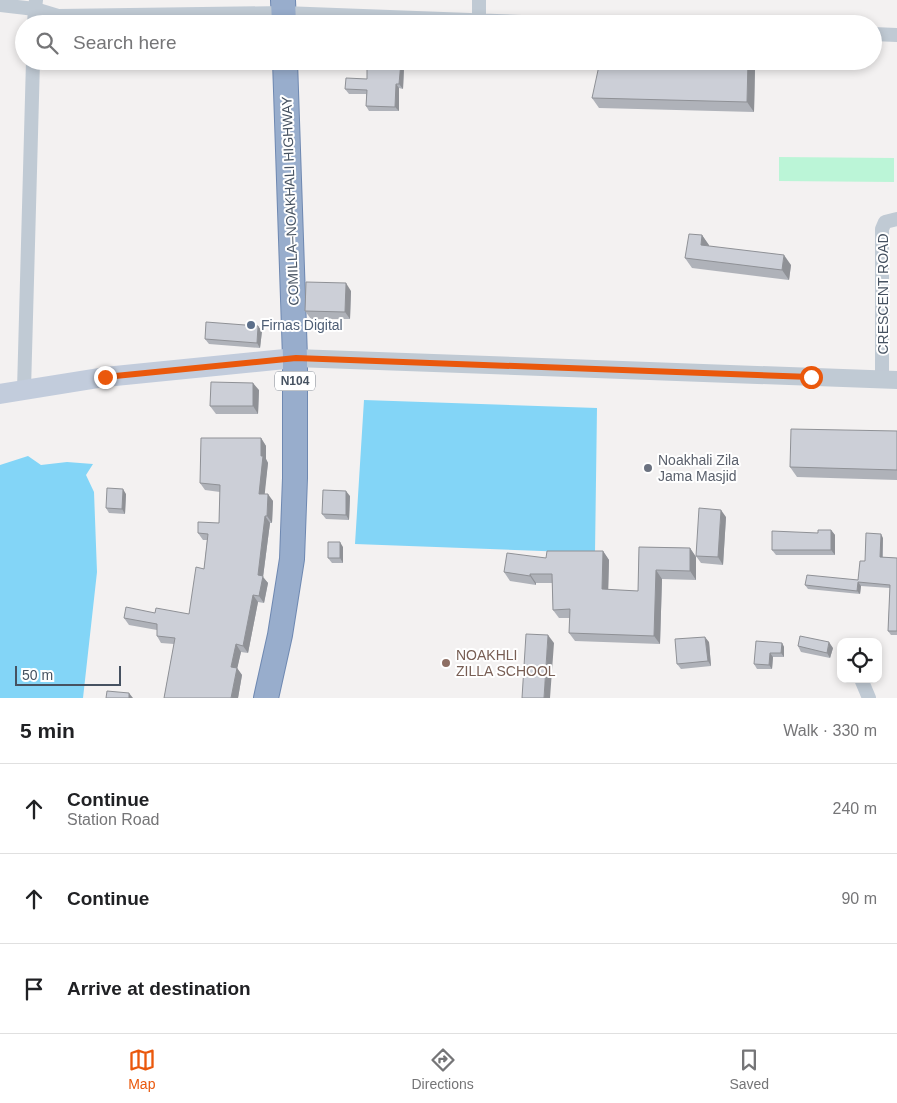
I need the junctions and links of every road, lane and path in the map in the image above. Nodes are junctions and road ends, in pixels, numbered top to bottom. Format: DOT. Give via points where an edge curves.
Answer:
graph roads {
  1 [pos="479,0"];
  2 [pos="0,5"];
  3 [pos="35,5"];
  4 [pos="283,12"];
  5 [pos="56,15"];
  6 [pos="114,15"];
  7 [pos="356,15"];
  8 [pos="479,15"];
  9 [pos="882,34"];
  10 [pos="897,35"];
  11 [pos="33,70"];
  12 [pos="285,70"];
  13 [pos="897,219"];
  14 [pos="296,358"];
  15 [pos="890,379"];
  16 [pos="24,390"];
  17 [pos="0,394"];
  18 [pos="863,683"];
  19 [pos="266,698"];
  20 [pos="869,698"];
  1 -- 8 [label="street"];
  2 -- 3 [label="street"];
  3 -- 5 [label="street"];
  4 -- 6 [label="street"];
  4 -- 7 [label="street"];
  9 -- 10 [label="street"];
  11 -- 16 [label="street"];
  12 -- 14 [label="highway, COMILLA–NOAKHALI HIGHWAY / N104"];
  13 -- 15 [label="street, CRESCENT ROAD" via="885,222 882,229"];
  14 -- 15 [label="street"];
  14 -- 16 [label="main road" via="105,377"];
  14 -- 19 [label="highway, COMILLA–NOAKHALI HIGHWAY / N104" via="292,559"];
  16 -- 17 [label="main road"];
  18 -- 20 [label="street"];
}
